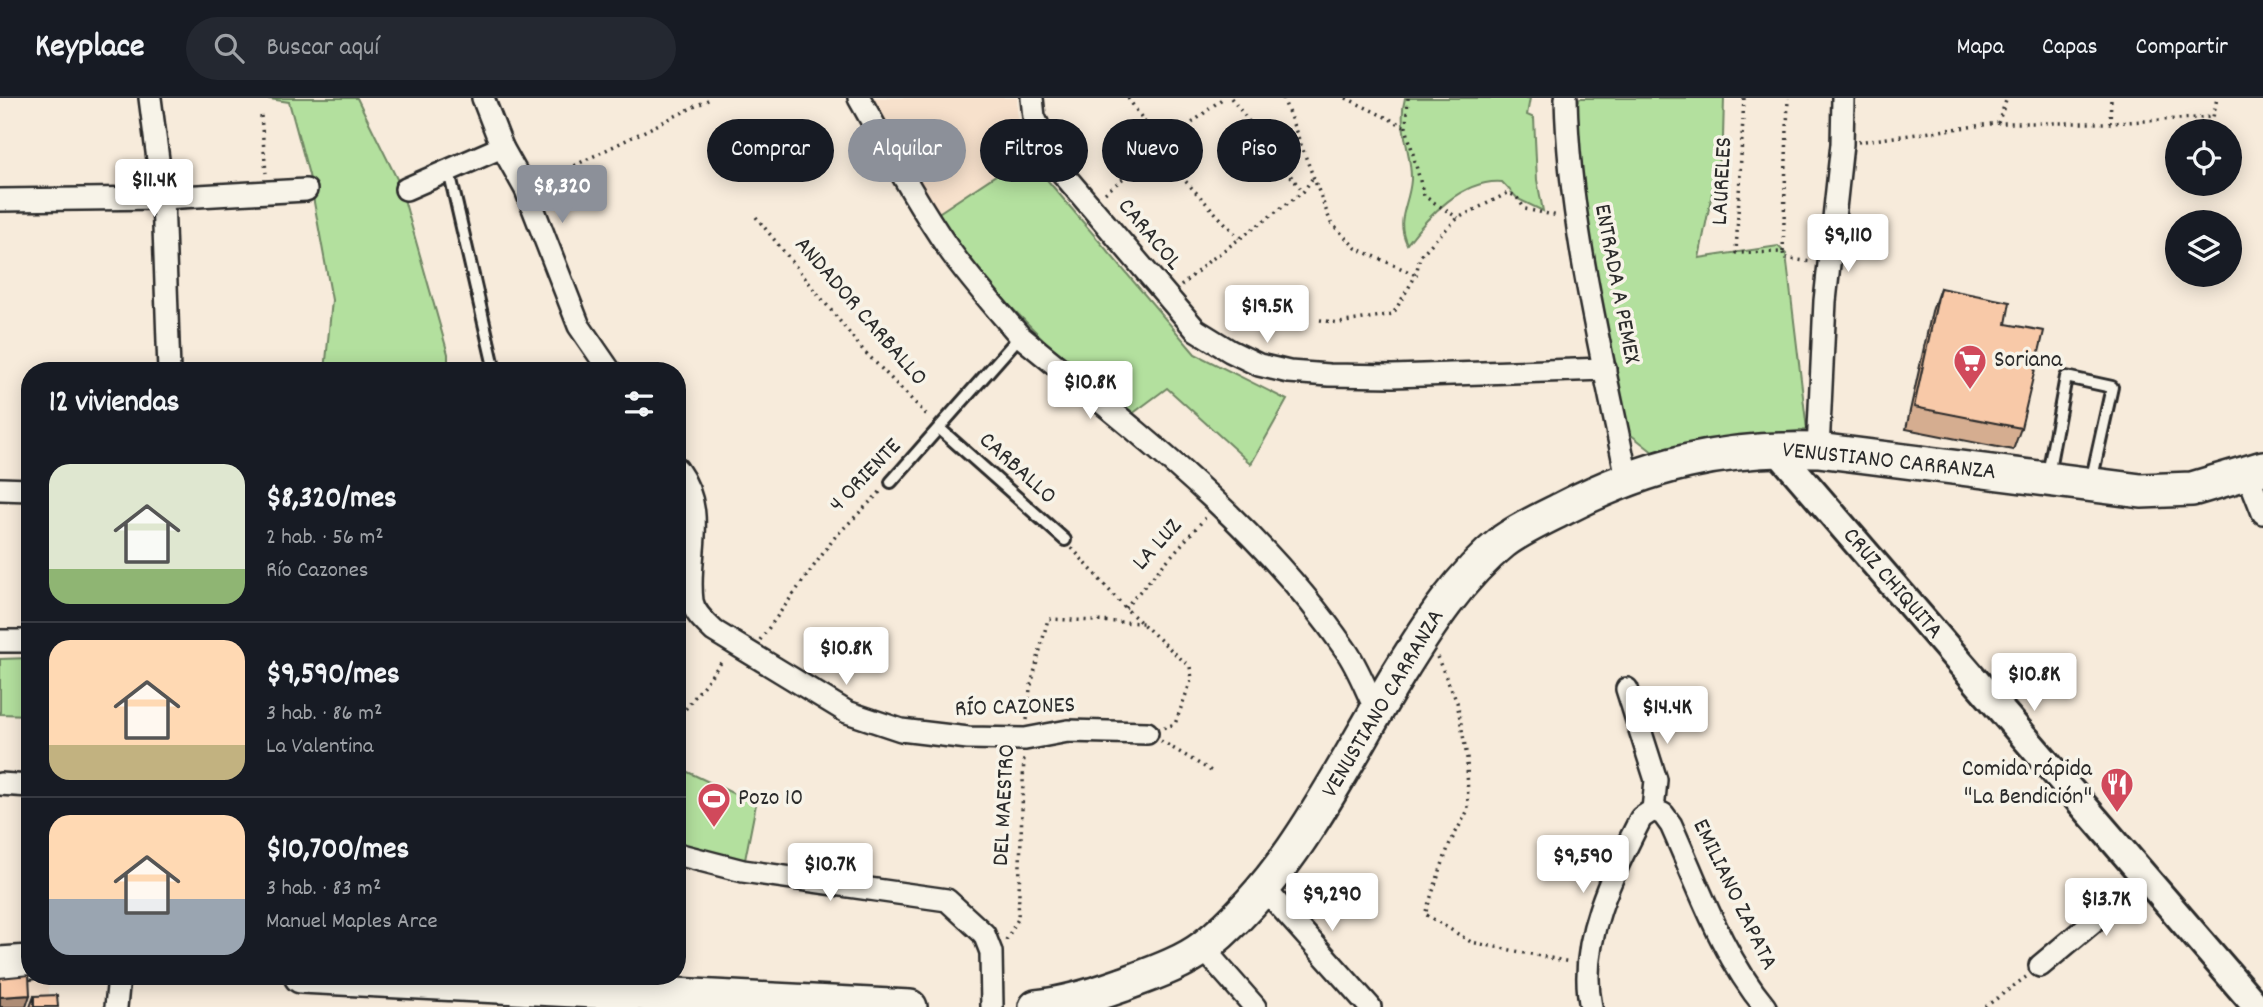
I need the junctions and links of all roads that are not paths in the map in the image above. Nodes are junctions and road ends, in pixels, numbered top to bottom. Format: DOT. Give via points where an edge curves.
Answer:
graph roads {
  1 [pos="150,98"];
  2 [pos="483,98"];
  3 [pos="859,98"];
  4 [pos="1032,98"];
  5 [pos="1566,98"];
  6 [pos="1843,98"];
  7 [pos="502,147"];
  8 [pos="449,171"];
  9 [pos="406,189"];
  10 [pos="306,190"];
  11 [pos="163,198"];
  12 [pos="0,200"];
  13 [pos="1020,336"];
  14 [pos="169,362"];
  15 [pos="493,362"];
  16 [pos="604,362"];
  17 [pos="1605,369"];
  18 [pos="940,429"];
  19 [pos="1776,449"];
  20 [pos="1818,450"];
  21 [pos="1627,478"];
  22 [pos="2047,480"];
  23 [pos="686,482"];
  24 [pos="891,482"];
  25 [pos="2090,485"];
  26 [pos="0,489"];
  27 [pos="21,490"];
  28 [pos="2259,492"];
  29 [pos="686,533"];
  30 [pos="1065,540"];
  31 [pos="686,602"];
  32 [pos="0,641"];
  33 [pos="21,641"];
  34 [pos="1627,689"];
  35 [pos="1376,710"];
  36 [pos="1147,733"];
  37 [pos="0,784"];
  38 [pos="21,785"];
  39 [pos="1653,810"];
  40 [pos="686,856"];
  41 [pos="2144,878"];
  42 [pos="1263,887"];
  43 [pos="1202,948"];
  44 [pos="21,963"];
  45 [pos="0,964"];
  46 [pos="2040,966"];
  47 [pos="118,985"];
  48 [pos="369,985"];
  49 [pos="459,997"];
  50 [pos="819,1005"];
  51 [pos="116,1007"];
  52 [pos="910,1007"];
  53 [pos="992,1007"];
  54 [pos="1035,1007"];
  55 [pos="1255,1007"];
  56 [pos="1370,1007"];
  57 [pos="1591,1007"];
  58 [pos="1765,1007"];
  59 [pos="2257,1007"];
  1 -- 11 [label="street"];
  2 -- 7 [label="street"];
  3 -- 13 [label="street" via="950,250"];
  4 -- 17 [label="street, CARACOL" via="1034,117 1053,158 1196,330 1259,365 1289,372 1393,376"];
  5 -- 17 [label="street, ENTRADA A PEMEX" via="1567,158"];
  6 -- 20 [label="street"];
  7 -- 8 [label="street"];
  7 -- 16 [label="street" via="526,190 579,326"];
  8 -- 9 [label="street"];
  8 -- 15 [label="lane"];
  10 -- 11 [label="street"];
  11 -- 12 [label="street"];
  11 -- 14 [label="street"];
  13 -- 18 [label="lane, 4 ORIENTE"];
  13 -- 35 [label="street" via="1192,477 1293,581 1346,650"];
  17 -- 21 [label="street, ENTRADA A PEMEX"];
  18 -- 24 [label="lane, 4 ORIENTE"];
  18 -- 30 [label="lane, CARBALLO"];
  19 -- 20 [label="main road, VENUSTIANO CARRANZA"];
  19 -- 21 [label="main road, VENUSTIANO CARRANZA" via="1682,460"];
  19 -- 41 [label="street, CRUZ CHIQUITA"];
  20 -- 22 [label="main road, VENUSTIANO CARRANZA"];
  21 -- 35 [label="main road, VENUSTIANO CARRANZA" via="1504,541 1427,626"];
  22 -- 25 [label="main road, VENUSTIANO CARRANZA"];
  22 -- 25 [label="lane" via="2066,377 2112,387"];
  23 -- 29 [label="street, RÍO CAZONES" via="690,488"];
  25 -- 28 [label="main road, VENUSTIANO CARRANZA" via="2141,491"];
  26 -- 27 [label="street"];
  31 -- 36 [label="street, RÍO CAZONES" via="743,648 848,712 901,730 968,738 1025,738 1068,731"];
  32 -- 33 [label="street"];
  34 -- 39 [label="street, EMILIANO ZAPATA" via="1656,780"];
  35 -- 42 [label="main road, VENUSTIANO CARRANZA" via="1315,818"];
  37 -- 38 [label="street"];
  39 -- 57 [label="street" via="1641,818 1604,898 1590,950"];
  39 -- 58 [label="street, EMILIANO ZAPATA" via="1671,825 1726,950"];
  40 -- 53 [label="street" via="743,871 947,900 984,934 990,952"];
  41 -- 46 [label="street"];
  41 -- 59 [label="street, CRUZ CHIQUITA"];
  42 -- 43 [label="main road, VENUSTIANO CARRANZA"];
  42 -- 56 [label="street"];
  43 -- 54 [label="main road, VENUSTIANO CARRANZA" via="1093,995"];
  43 -- 55 [label="street"];
  44 -- 45 [label="main road"];
  47 -- 51 [label="street"];
  48 -- 49 [label="main road"];
  49 -- 50 [label="main road"];
  50 -- 52 [label="main road"];
}
